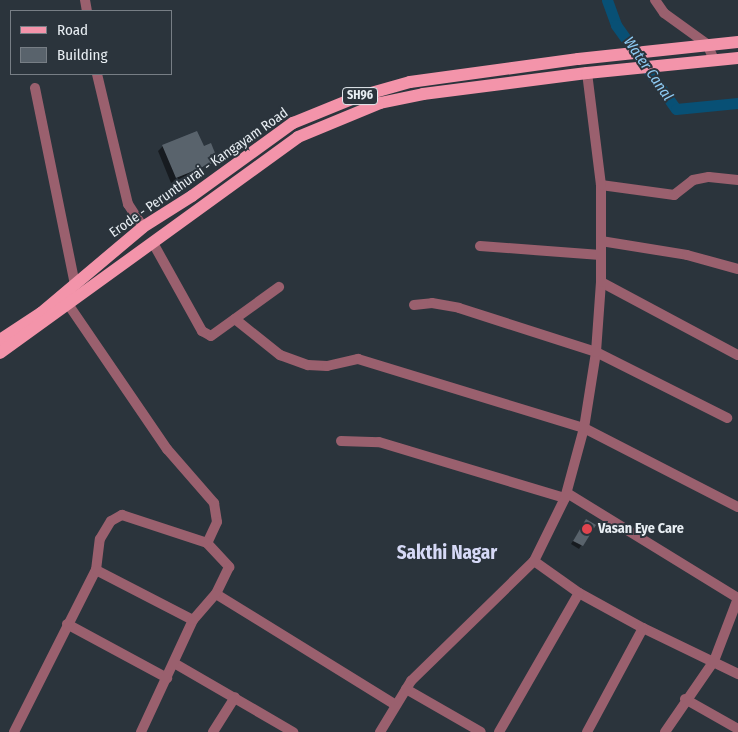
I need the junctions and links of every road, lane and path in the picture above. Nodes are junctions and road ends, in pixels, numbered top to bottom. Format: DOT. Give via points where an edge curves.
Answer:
graph roads {
  1 [pos="655,0"];
  2 [pos="738,42"];
  3 [pos="707,44"];
  4 [pos="738,58"];
  5 [pos="714,60"];
  6 [pos="587,73"];
  7 [pos="97,75"];
  8 [pos="35,88"];
  9 [pos="309,117"];
  10 [pos="314,131"];
  11 [pos="738,180"];
  12 [pos="601,185"];
  13 [pos="143,227"];
  14 [pos="601,240"];
  15 [pos="154,243"];
  16 [pos="480,246"];
  17 [pos="601,255"];
  18 [pos="738,269"];
  19 [pos="601,282"];
  20 [pos="75,284"];
  21 [pos="279,287"];
  22 [pos="68,304"];
  23 [pos="414,305"];
  24 [pos="235,319"];
  25 [pos="0,340"];
  26 [pos="596,352"];
  27 [pos="0,353"];
  28 [pos="738,355"];
  29 [pos="728,418"];
  30 [pos="584,428"];
  31 [pos="341,441"];
  32 [pos="566,496"];
  33 [pos="738,507"];
  34 [pos="207,543"];
  35 [pos="534,561"];
  36 [pos="96,570"];
  37 [pos="579,593"];
  38 [pos="216,594"];
  39 [pos="738,598"];
  40 [pos="193,620"];
  41 [pos="67,624"];
  42 [pos="643,628"];
  43 [pos="714,661"];
  44 [pos="174,663"];
  45 [pos="738,674"];
  46 [pos="167,678"];
  47 [pos="406,689"];
  48 [pos="235,697"];
  49 [pos="685,699"];
  50 [pos="396,705"];
  51 [pos="738,729"];
  52 [pos="14,732"];
  53 [pos="140,732"];
  54 [pos="213,732"];
  55 [pos="293,732"];
  56 [pos="380,732"];
  57 [pos="481,732"];
  58 [pos="499,732"];
  59 [pos="587,732"];
  60 [pos="666,732"];
  1 -- 3 [label="street" via="664,13"];
  2 -- 3 [label="main road, Erode - Perunthurai - Kangayam Road / SH96"];
  3 -- 5 [label="street"];
  3 -- 9 [label="main road, Erode - Perunthurai - Kangayam Road / SH96" via="410,82"];
  4 -- 5 [label="main road, Erode - Perunthurai - Kangayam Road / SH96"];
  5 -- 6 [label="main road, Erode - Perunthurai - Kangayam Road / SH96"];
  6 -- 10 [label="main road, Erode - Perunthurai - Kangayam Road / SH96" via="380,103"];
  6 -- 12 [label="street"];
  7 -- 13 [label="street" via="128,204"];
  8 -- 20 [label="street"];
  9 -- 10 [label="main road"];
  9 -- 13 [label="main road, Erode - Perunthurai - Kangayam Road / SH96" via="293,123"];
  10 -- 15 [label="main road, Erode - Perunthurai - Kangayam Road / SH96" via="298,137"];
  11 -- 12 [label="street" via="709,177 693,180 674,195"];
  12 -- 14 [label="street"];
  13 -- 20 [label="main road, Erode - Perunthurai - Kangayam Road / SH96"];
  14 -- 17 [label="street"];
  14 -- 18 [label="street" via="687,255"];
  15 -- 22 [label="main road, Erode - Perunthurai - Kangayam Road / SH96"];
  15 -- 24 [label="street" via="202,331 211,336"];
  16 -- 17 [label="street"];
  17 -- 19 [label="street"];
  19 -- 26 [label="street"];
  19 -- 28 [label="street"];
  20 -- 25 [label="main road, Erode - Perunthurai - Kangayam Road / SH96"];
  21 -- 24 [label="street"];
  22 -- 27 [label="main road, Erode - Perunthurai - Kangayam Road / SH96"];
  22 -- 34 [label="street" via="167,449 214,503 217,522"];
  23 -- 26 [label="street" via="432,303 459,308"];
  24 -- 30 [label="street" via="280,355 308,365 327,366 358,359"];
  26 -- 29 [label="street"];
  26 -- 30 [label="street"];
  30 -- 32 [label="street"];
  30 -- 33 [label="street"];
  31 -- 32 [label="street" via="379,442"];
  32 -- 35 [label="street"];
  32 -- 39 [label="street"];
  34 -- 36 [label="street" via="122,515 112,521 100,539"];
  34 -- 38 [label="street" via="229,567"];
  35 -- 37 [label="street"];
  35 -- 47 [label="street"];
  36 -- 40 [label="street"];
  36 -- 41 [label="street"];
  37 -- 42 [label="street"];
  37 -- 58 [label="street"];
  38 -- 40 [label="street"];
  38 -- 50 [label="street"];
  39 -- 43 [label="street"];
  40 -- 44 [label="street"];
  41 -- 46 [label="street"];
  41 -- 52 [label="street"];
  42 -- 43 [label="street"];
  42 -- 59 [label="street"];
  43 -- 45 [label="street"];
  43 -- 49 [label="street"];
  44 -- 46 [label="street"];
  44 -- 48 [label="street"];
  46 -- 53 [label="street"];
  47 -- 50 [label="street"];
  47 -- 57 [label="street"];
  48 -- 54 [label="street"];
  48 -- 55 [label="street"];
  49 -- 51 [label="street"];
  49 -- 60 [label="street"];
  50 -- 56 [label="street"];
}
